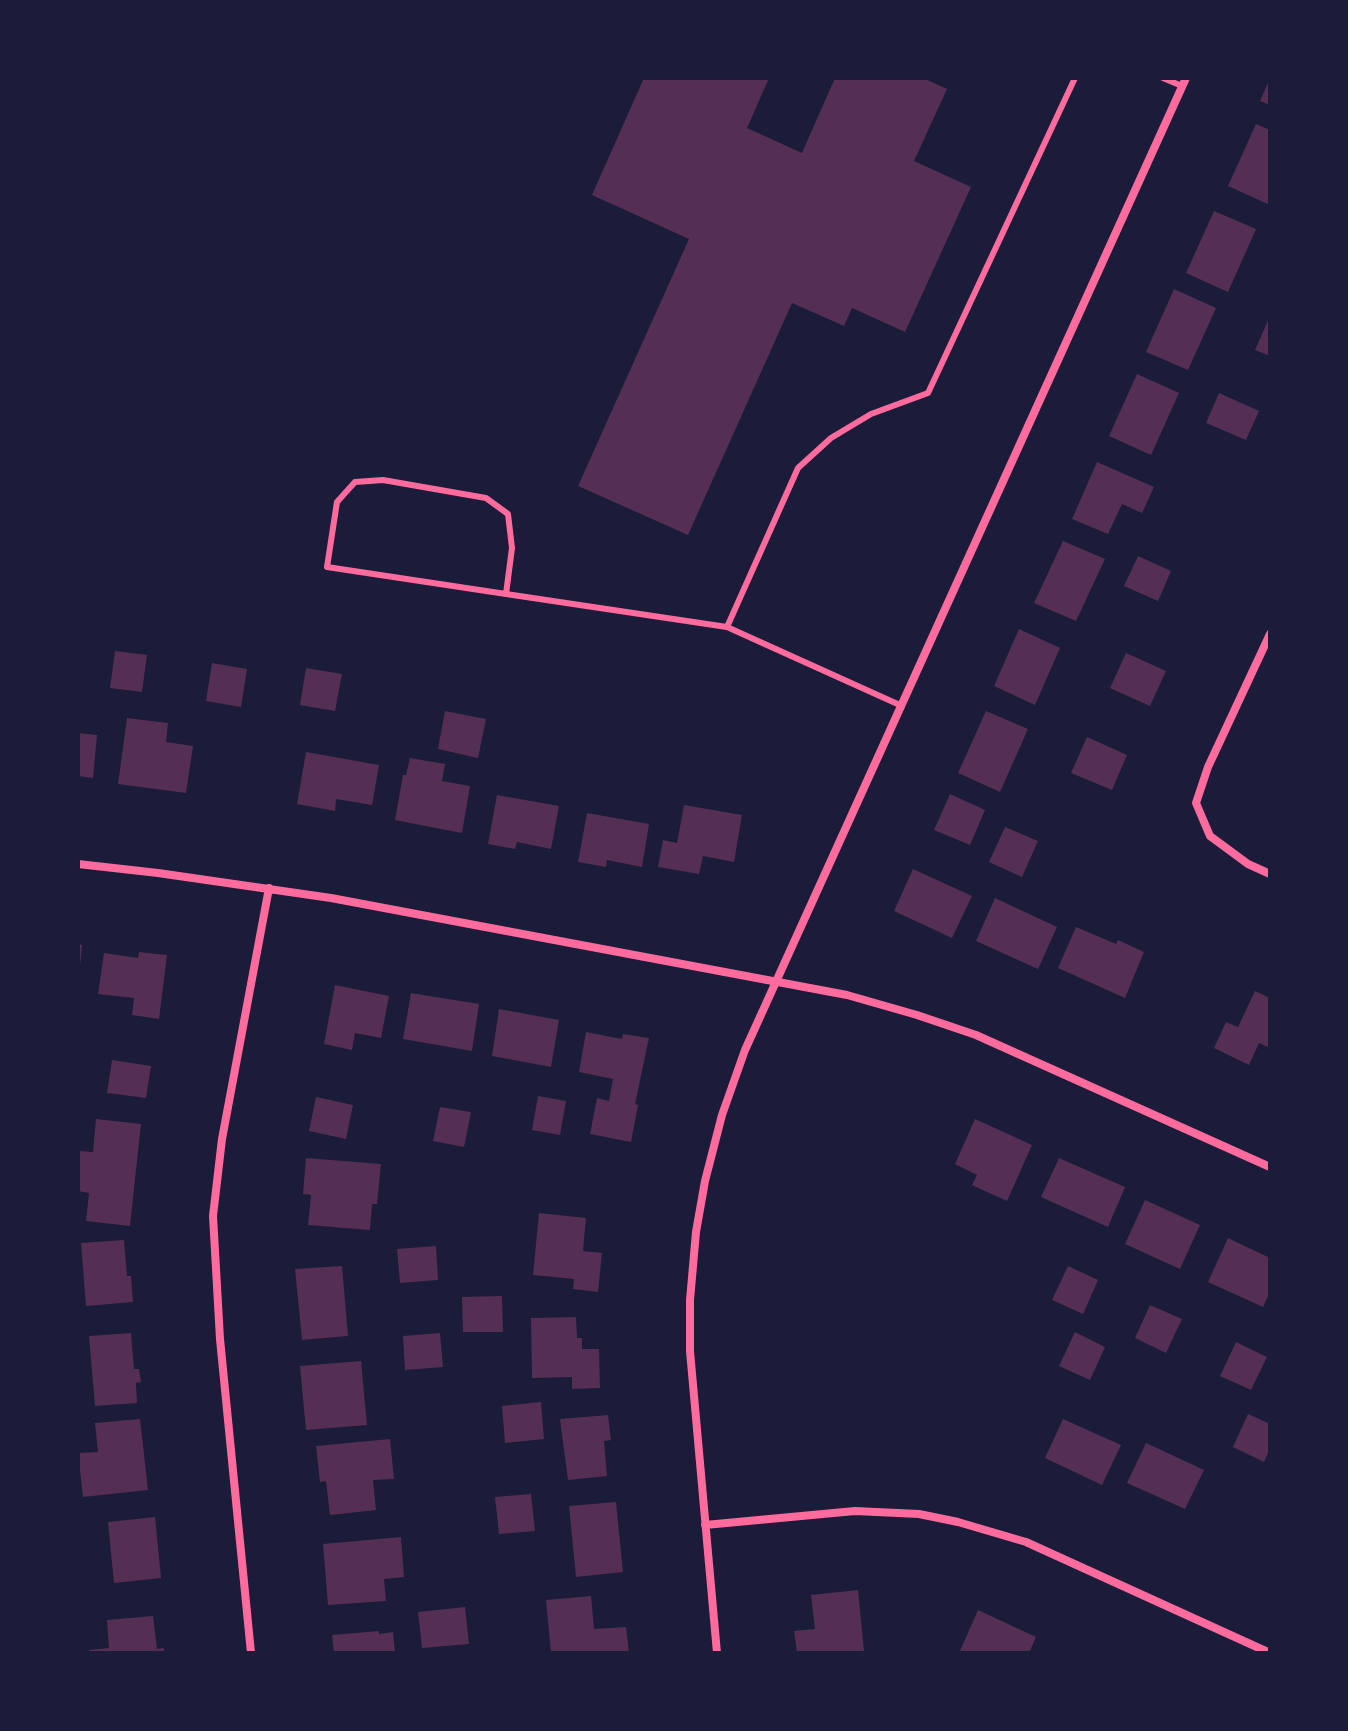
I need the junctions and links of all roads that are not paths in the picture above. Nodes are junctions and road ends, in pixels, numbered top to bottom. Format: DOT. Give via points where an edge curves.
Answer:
graph roads {
  1 [pos="1075,78"];
  2 [pos="1163,78"];
  3 [pos="1184,82"];
  4 [pos="506,594"];
  5 [pos="727,627"];
  6 [pos="1270,634"];
  7 [pos="902,706"];
  8 [pos="78,864"];
  9 [pos="1270,874"];
  10 [pos="269,888"];
  11 [pos="777,982"];
  12 [pos="1270,1167"];
  13 [pos="705,1525"];
  14 [pos="251,1653"];
  15 [pos="717,1653"];
  16 [pos="1270,1653"];
  1 -- 5 [label="lane" via="928,393 871,414 831,438 798,468"];
  2 -- 3 [label="lane"];
  3 -- 7 [label="street"];
  4 -- 4 [label="lane" via="327,567 337,502 355,482 383,480 486,498 508,514 512,548"];
  4 -- 5 [label="lane"];
  5 -- 7 [label="lane"];
  6 -- 9 [label="street" via="1196,803 1210,836"];
  7 -- 11 [label="street"];
  8 -- 10 [label="street"];
  10 -- 11 [label="street"];
  10 -- 14 [label="street" via="222,1139 213,1216"];
  11 -- 12 [label="street" via="847,995 976,1035"];
  11 -- 13 [label="street" via="722,1115 696,1232 690,1351"];
  13 -- 15 [label="street"];
  13 -- 16 [label="street" via="855,1511 958,1522 1026,1542"];
}
